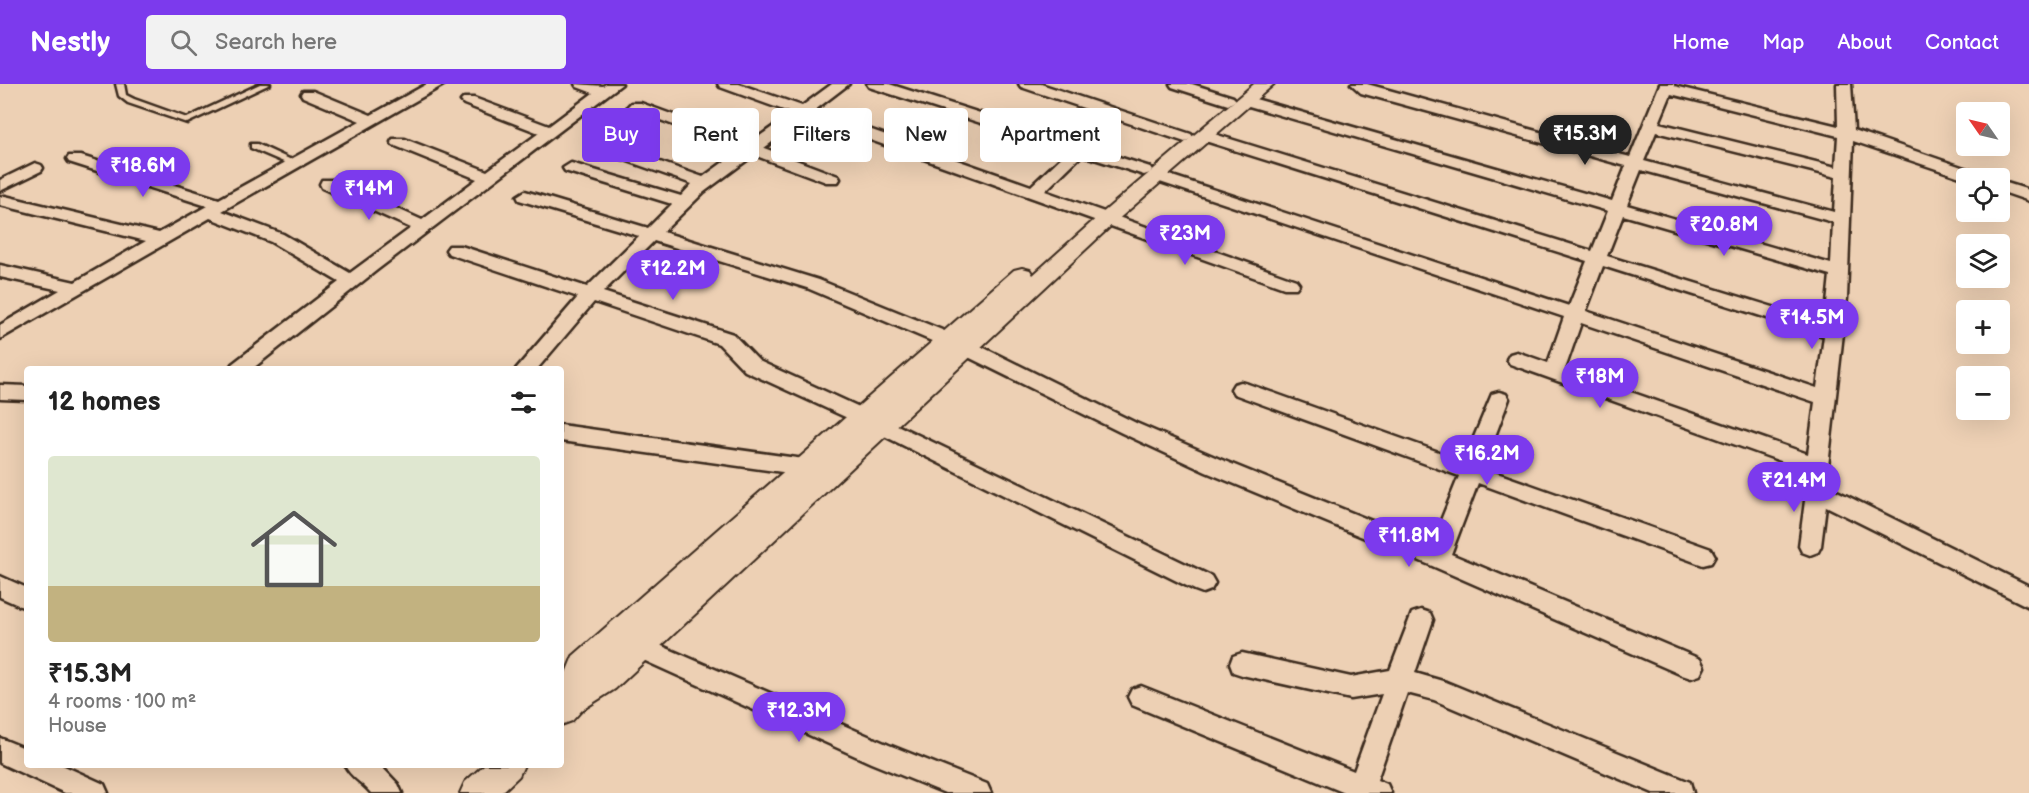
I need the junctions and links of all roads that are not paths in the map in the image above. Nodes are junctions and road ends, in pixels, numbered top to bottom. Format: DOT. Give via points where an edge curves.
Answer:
graph roads {
  1 [pos="120,84"];
  2 [pos="266,84"];
  3 [pos="438,84"];
  4 [pos="582,84"];
  5 [pos="725,84"];
  6 [pos="842,84"];
  7 [pos="874,84"];
  8 [pos="1026,84"];
  9 [pos="1177,84"];
  10 [pos="1265,84"];
  11 [pos="1358,84"];
  12 [pos="1844,84"];
  13 [pos="1666,86"];
  14 [pos="610,88"];
  15 [pos="308,94"];
  16 [pos="1240,95"];
  17 [pos="469,101"];
  18 [pos="636,106"];
  19 [pos="791,108"];
  20 [pos="808,108"];
  21 [pos="980,118"];
  22 [pos="672,119"];
  23 [pos="372,121"];
  24 [pos="1651,126"];
  25 [pos="551,132"];
  26 [pos="1846,134"];
  27 [pos="872,136"];
  28 [pos="1195,136"];
  29 [pos="399,142"];
  30 [pos="254,146"];
  31 [pos="759,152"];
  32 [pos="75,159"];
  33 [pos="645,162"];
  34 [pos="734,162"];
  35 [pos="1065,162"];
  36 [pos="1117,162"];
  37 [pos="1637,163"];
  38 [pos="296,164"];
  39 [pos="35,168"];
  40 [pos="571,168"];
  41 [pos="1956,170"];
  42 [pos="1150,173"];
  43 [pos="1843,174"];
  44 [pos="490,178"];
  45 [pos="832,179"];
  46 [pos="328,183"];
  47 [pos="704,183"];
  48 [pos="2010,189"];
  49 [pos="1034,192"];
  50 [pos="3,194"];
  51 [pos="525,196"];
  52 [pos="2029,196"];
  53 [pos="684,202"];
  54 [pos="215,208"];
  55 [pos="1619,208"];
  56 [pos="1101,215"];
  57 [pos="1840,219"];
  58 [pos="423,227"];
  59 [pos="652,235"];
  60 [pos="160,239"];
  61 [pos="455,250"];
  62 [pos="1597,258"];
  63 [pos="0,271"];
  64 [pos="1839,272"];
  65 [pos="352,282"];
  66 [pos="1290,284"];
  67 [pos="77,288"];
  68 [pos="591,294"];
  69 [pos="1575,314"];
  70 [pos="1833,332"];
  71 [pos="0,333"];
  72 [pos="958,344"];
  73 [pos="1516,359"];
  74 [pos="243,366"];
  75 [pos="529,366"];
  76 [pos="1554,372"];
  77 [pos="1241,389"];
  78 [pos="0,392"];
  79 [pos="24,393"];
  80 [pos="1826,398"];
  81 [pos="1499,399"];
  82 [pos="871,421"];
  83 [pos="564,433"];
  84 [pos="804,467"];
  85 [pos="1471,473"];
  86 [pos="1818,476"];
  87 [pos="1810,546"];
  88 [pos="1703,556"];
  89 [pos="1438,558"];
  90 [pos="1203,583"];
  91 [pos="0,586"];
  92 [pos="2029,597"];
  93 [pos="24,598"];
  94 [pos="1421,620"];
  95 [pos="639,647"];
  96 [pos="1242,664"];
  97 [pos="1692,667"];
  98 [pos="1398,681"];
  99 [pos="1141,697"];
  100 [pos="566,706"];
  101 [pos="0,750"];
  102 [pos="24,761"];
  103 [pos="40,768"];
  104 [pos="362,768"];
  105 [pos="505,768"];
  106 [pos="1366,791"];
  107 [pos="1680,791"];
  108 [pos="94,793"];
  109 [pos="388,793"];
  110 [pos="477,793"];
  111 [pos="977,793"];
  1 -- 2 [label="lane" via="123,96 131,101 187,121"];
  3 -- 23 [label="street"];
  4 -- 14 [label="street"];
  5 -- 19 [label="street"];
  6 -- 20 [label="street"];
  7 -- 21 [label="street"];
  8 -- 28 [label="street"];
  9 -- 16 [label="street"];
  10 -- 16 [label="street"];
  11 -- 37 [label="street" via="1366,90"];
  12 -- 26 [label="street"];
  13 -- 24 [label="street"];
  13 -- 26 [label="street"];
  14 -- 25 [label="street"];
  15 -- 23 [label="street"];
  16 -- 28 [label="street"];
  16 -- 55 [label="street"];
  17 -- 25 [label="street"];
  18 -- 22 [label="street"];
  23 -- 38 [label="street"];
  24 -- 37 [label="street"];
  24 -- 43 [label="street"];
  25 -- 44 [label="street"];
  26 -- 41 [label="street"];
  26 -- 43 [label="street"];
  27 -- 49 [label="street"];
  28 -- 42 [label="street"];
  28 -- 62 [label="street"];
  29 -- 44 [label="street"];
  30 -- 38 [label="lane"];
  31 -- 45 [label="street"];
  32 -- 54 [label="street"];
  33 -- 47 [label="street"];
  34 -- 47 [label="street"];
  35 -- 49 [label="street"];
  36 -- 42 [label="street"];
  37 -- 55 [label="street"];
  37 -- 57 [label="street"];
  38 -- 54 [label="street"];
  39 -- 50 [label="street"];
  40 -- 53 [label="street"];
  42 -- 56 [label="street"];
  42 -- 69 [label="street"];
  43 -- 57 [label="street"];
  44 -- 58 [label="street"];
  46 -- 58 [label="street"];
  47 -- 53 [label="street"];
  48 -- 52 [label="street"];
  49 -- 56 [label="street"];
  50 -- 60 [label="street"];
  51 -- 59 [label="street"];
  53 -- 59 [label="street"];
  54 -- 60 [label="street"];
  54 -- 65 [label="street" via="277,238"];
  55 -- 62 [label="street"];
  55 -- 64 [label="street"];
  56 -- 66 [label="street"];
  56 -- 72 [label="street"];
  57 -- 64 [label="street"];
  58 -- 65 [label="street"];
  59 -- 68 [label="street"];
  59 -- 72 [label="street" via="813,284"];
  60 -- 67 [label="street"];
  61 -- 68 [label="street"];
  62 -- 69 [label="street"];
  62 -- 70 [label="street"];
  63 -- 67 [label="street"];
  64 -- 70 [label="street"];
  65 -- 74 [label="street"];
  67 -- 71 [label="street"];
  68 -- 75 [label="street"];
  68 -- 82 [label="street" via="726,339 740,358 752,366"];
  69 -- 76 [label="street"];
  69 -- 80 [label="street"];
  70 -- 80 [label="street"];
  72 -- 82 [label="street"];
  72 -- 89 [label="street" via="1214,466"];
  73 -- 76 [label="street"];
  76 -- 86 [label="street"];
  77 -- 85 [label="street"];
  78 -- 79 [label="street"];
  80 -- 86 [label="street"];
  81 -- 85 [label="street"];
  82 -- 84 [label="street"];
  82 -- 90 [label="street"];
  82 -- 95 [label="street"];
  83 -- 84 [label="street"];
  84 -- 100 [label="street" via="584,665"];
  85 -- 88 [label="street"];
  85 -- 89 [label="street"];
  86 -- 87 [label="street"];
  86 -- 92 [label="street" via="1825,495"];
  89 -- 97 [label="street"];
  91 -- 93 [label="street"];
  94 -- 98 [label="street"];
  95 -- 100 [label="street" via="604,680"];
  95 -- 111 [label="street"];
  96 -- 98 [label="street" via="1351,688"];
  98 -- 106 [label="street"];
  98 -- 107 [label="street" via="1437,690"];
  99 -- 106 [label="street"];
  101 -- 102 [label="street"];
  103 -- 108 [label="street"];
  104 -- 109 [label="street"];
  105 -- 110 [label="street"];
}
